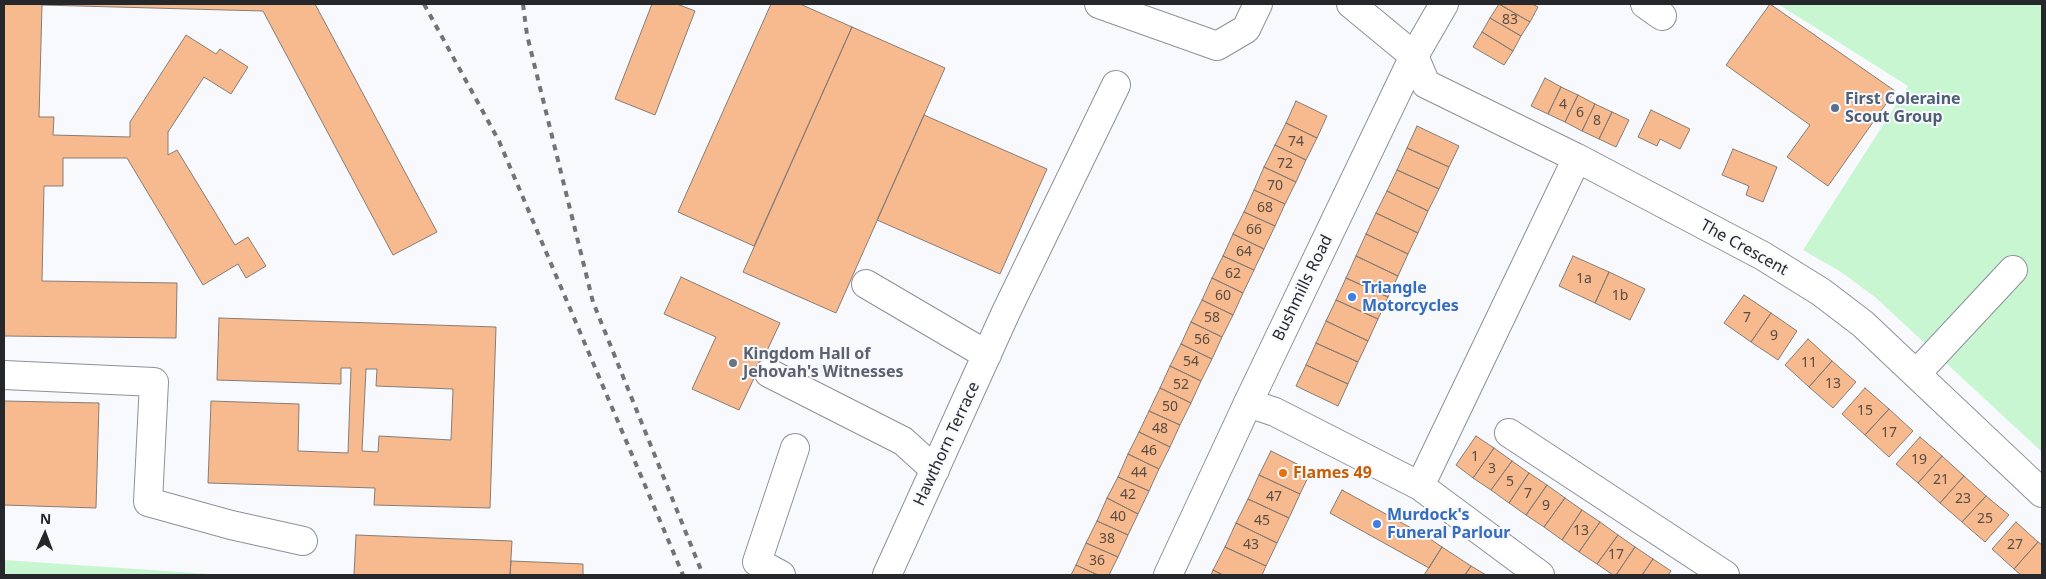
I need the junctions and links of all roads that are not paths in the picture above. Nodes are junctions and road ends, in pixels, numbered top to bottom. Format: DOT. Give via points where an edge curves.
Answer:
graph roads {
  1 [pos="1099,4"];
  2 [pos="1258,4"];
  3 [pos="1352,4"];
  4 [pos="1444,4"];
  5 [pos="1146,11"];
  6 [pos="1414,56"];
  7 [pos="1116,85"];
  8 [pos="1577,158"];
  9 [pos="2012,270"];
  10 [pos="866,284"];
  11 [pos="987,355"];
  12 [pos="769,373"];
  13 [pos="1916,374"];
  14 [pos="4,375"];
  15 [pos="1248,403"];
  16 [pos="1509,433"];
  17 [pos="795,448"];
  18 [pos="935,470"];
  19 [pos="1420,486"];
  20 [pos="2042,493"];
  21 [pos="304,541"];
  22 [pos="782,575"];
  23 [pos="887,575"];
  24 [pos="1168,575"];
  25 [pos="1540,575"];
  26 [pos="1725,575"];
  1 -- 5 [label="street"];
  2 -- 5 [label="street" via="1246,29 1217,46"];
  3 -- 6 [label="street"];
  4 -- 6 [label="street, Bushmills Road"];
  6 -- 8 [label="street, The Crescent" via="1426,84"];
  6 -- 15 [label="street, Bushmills Road"];
  7 -- 11 [label="street, Hawthorn Terrace"];
  8 -- 13 [label="street, The Crescent" via="1762,256 1812,287 1863,324"];
  8 -- 19 [label="street"];
  9 -- 13 [label="street"];
  10 -- 11 [label="street"];
  11 -- 18 [label="street, Hawthorn Terrace"];
  12 -- 18 [label="street" via="903,441"];
  13 -- 20 [label="street, The Crescent"];
  14 -- 21 [label="street" via="154,382 148,502"];
  15 -- 19 [label="street" via="1275,412"];
  15 -- 24 [label="street, Bushmills Road"];
  16 -- 26 [label="street"];
  17 -- 22 [label="street" via="757,562"];
  18 -- 23 [label="street, Hawthorn Terrace"];
  19 -- 25 [label="street"];
}
